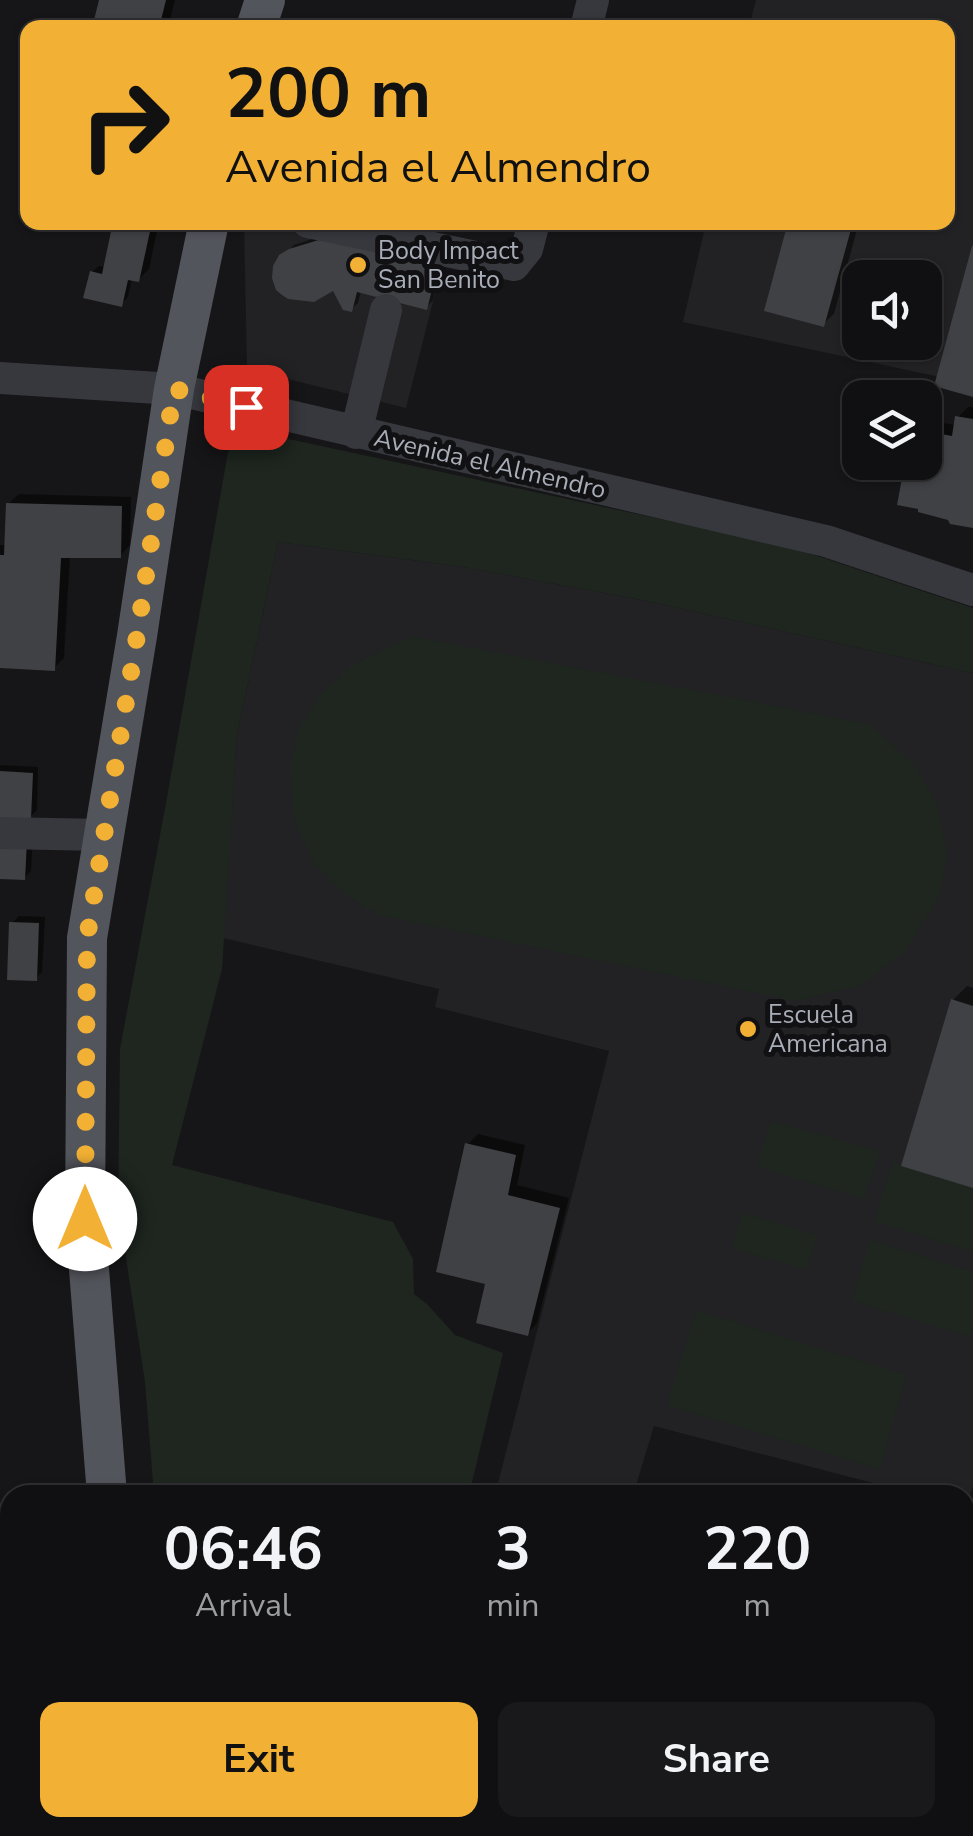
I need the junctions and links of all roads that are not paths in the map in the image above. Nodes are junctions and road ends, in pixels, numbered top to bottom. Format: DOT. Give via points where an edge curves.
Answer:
graph roads {
  1 [pos="207,230"];
  2 [pos="346,230"];
  3 [pos="532,230"];
  4 [pos="386,310"];
  5 [pos="0,378"];
  6 [pos="174,389"];
  7 [pos="356,432"];
  8 [pos="973,590"];
  9 [pos="0,833"];
  10 [pos="104,836"];
  11 [pos="107,1485"];
  1 -- 6 [label="main road"];
  2 -- 3 [label="street" via="514,265"];
  4 -- 7 [label="street"];
  5 -- 6 [label="street, Avenida el Almendro"];
  6 -- 7 [label="street, Avenida el Almendro"];
  6 -- 10 [label="main road"];
  7 -- 8 [label="street, Avenida el Almendro" via="826,541"];
  9 -- 10 [label="street"];
  10 -- 11 [label="main road" via="87,938 85,1219"];
}
